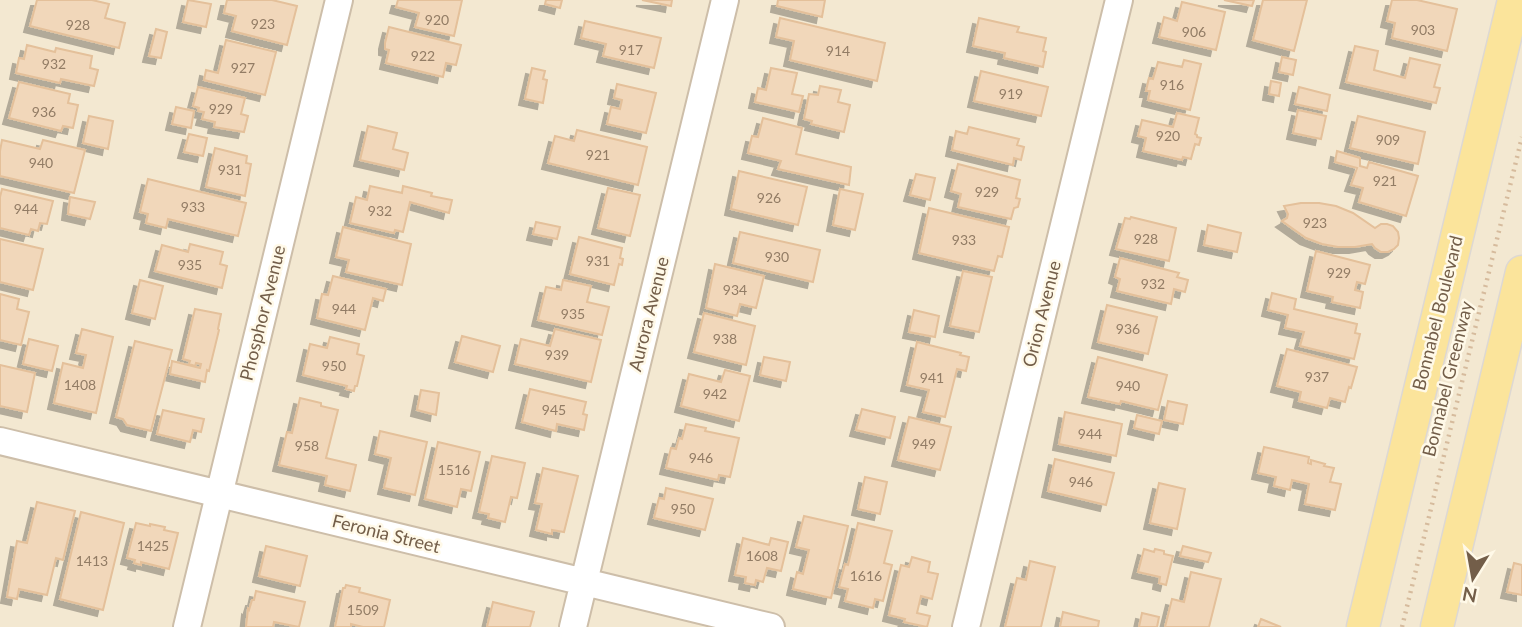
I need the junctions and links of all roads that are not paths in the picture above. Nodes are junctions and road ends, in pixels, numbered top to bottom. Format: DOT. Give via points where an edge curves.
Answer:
graph roads {
  1 [pos="339,0"];
  2 [pos="726,0"];
  3 [pos="1119,0"];
  4 [pos="1514,0"];
  5 [pos="1522,272"];
  6 [pos="0,441"];
  7 [pos="219,494"];
  8 [pos="584,582"];
  9 [pos="187,627"];
  10 [pos="573,627"];
  11 [pos="771,627"];
  12 [pos="966,627"];
  13 [pos="1363,627"];
  14 [pos="1437,627"];
  1 -- 7 [label="street, Phosphor Avenue"];
  2 -- 8 [label="street, Aurora Avenue"];
  3 -- 12 [label="street, Orion Avenue"];
  4 -- 13 [label="main road, Bonnabel Boulevard"];
  5 -- 14 [label="main road"];
  6 -- 7 [label="street, Feronia Street"];
  7 -- 8 [label="street, Feronia Street"];
  7 -- 9 [label="street, Phosphor Avenue"];
  8 -- 10 [label="street, Aurora Avenue"];
  8 -- 11 [label="street, Feronia Street"];
}
